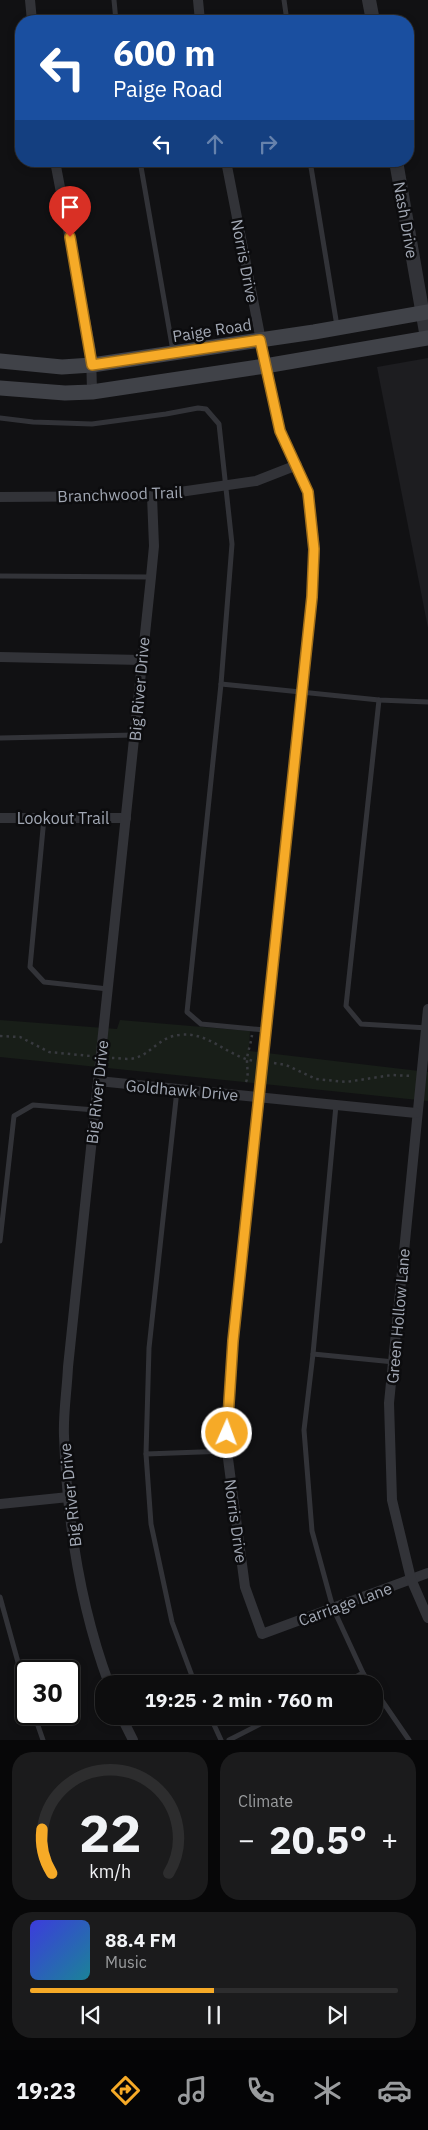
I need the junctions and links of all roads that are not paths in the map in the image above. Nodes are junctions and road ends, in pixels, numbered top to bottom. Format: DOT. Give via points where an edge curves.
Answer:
graph roads {
  1 [pos="30,0"];
  2 [pos="114,0"];
  3 [pos="198,0"];
  4 [pos="284,0"];
  5 [pos="369,0"];
  6 [pos="31,15"];
  7 [pos="115,15"];
  8 [pos="199,15"];
  9 [pos="286,15"];
  10 [pos="372,15"];
  11 [pos="56,167"];
  12 [pos="141,167"];
  13 [pos="227,167"];
  14 [pos="311,167"];
  15 [pos="397,167"];
  16 [pos="425,313"];
  17 [pos="338,328"];
  18 [pos="428,338"];
  19 [pos="260,340"];
  20 [pos="173,353"];
  21 [pos="0,361"];
  22 [pos="92,365"];
  23 [pos="266,366"];
  24 [pos="0,388"];
  25 [pos="92,392"];
  26 [pos="0,418"];
  27 [pos="297,465"];
  28 [pos="225,487"];
  29 [pos="152,496"];
  30 [pos="0,497"];
  31 [pos="0,576"];
  32 [pos="151,577"];
  33 [pos="0,657"];
  34 [pos="142,660"];
  35 [pos="221,684"];
  36 [pos="301,692"];
  37 [pos="379,700"];
  38 [pos="428,702"];
  39 [pos="135,736"];
  40 [pos="0,738"];
  41 [pos="44,817"];
  42 [pos="0,818"];
  43 [pos="126,818"];
  44 [pos="108,989"];
  45 [pos="428,1009"];
  46 [pos="427,1028"];
  47 [pos="265,1030"];
  48 [pos="98,1081"];
  49 [pos="177,1090"];
  50 [pos="258,1097"];
  51 [pos="336,1105"];
  52 [pos="95,1110"];
  53 [pos="416,1113"];
  54 [pos="0,1241"];
  55 [pos="313,1354"];
  56 [pos="394,1362"];
  57 [pos="227,1451"];
  58 [pos="146,1454"];
  59 [pos="69,1497"];
  60 [pos="0,1504"];
  61 [pos="428,1573"];
  62 [pos="411,1579"];
  63 [pos="0,1597"];
  64 [pos="333,1608"];
  65 [pos="428,1618"];
  66 [pos="262,1634"];
  67 [pos="17,1660"];
  68 [pos="363,1673"];
  69 [pos="106,1675"];
  70 [pos="191,1675"];
  71 [pos="359,1675"];
  72 [pos="383,1702"];
  73 [pos="38,1725"];
  74 [pos="126,1725"];
  75 [pos="214,1725"];
  76 [pos="258,1725"];
  77 [pos="43,1740"];
  78 [pos="133,1740"];
  79 [pos="221,1740"];
  80 [pos="229,1740"];
  81 [pos="409,1740"];
  1 -- 6 [label="street"];
  2 -- 7 [label="lane"];
  3 -- 8 [label="street"];
  4 -- 9 [label="lane"];
  5 -- 10 [label="street"];
  11 -- 22 [label="street"];
  12 -- 20 [label="lane"];
  13 -- 19 [label="street, Norris Drive"];
  14 -- 17 [label="lane"];
  15 -- 16 [label="street, Nash Drive"];
  16 -- 17 [label="main road, Paige Road"];
  16 -- 18 [label="street, Nash Drive"];
  17 -- 19 [label="main road, Paige Road"];
  18 -- 23 [label="main road"];
  19 -- 20 [label="main road, Paige Road"];
  19 -- 23 [label="street, Norris Drive"];
  20 -- 22 [label="main road, Paige Road"];
  21 -- 22 [label="main road, Paige Road" via="62,367"];
  22 -- 25 [label="street"];
  23 -- 25 [label="main road"];
  23 -- 27 [label="street, Norris Drive" via="280,431"];
  24 -- 25 [label="main road"];
  26 -- 28 [label="lane" via="92,424 206,409 218,424"];
  27 -- 28 [label="street, Branchwood Trail" via="256,481"];
  27 -- 36 [label="street, Norris Drive" via="308,492 314,549"];
  28 -- 29 [label="street, Branchwood Trail"];
  28 -- 35 [label="lane" via="232,544"];
  29 -- 30 [label="street, Branchwood Trail"];
  29 -- 32 [label="street, Big River Drive" via="154,546"];
  31 -- 32 [label="lane"];
  32 -- 34 [label="street, Big River Drive"];
  33 -- 34 [label="street"];
  34 -- 39 [label="street, Big River Drive"];
  35 -- 36 [label="lane"];
  35 -- 47 [label="lane" via="187,1012 201,1024"];
  36 -- 37 [label="lane"];
  36 -- 47 [label="street, Norris Drive"];
  37 -- 38 [label="lane"];
  37 -- 46 [label="lane" via="346,1006 361,1024"];
  39 -- 40 [label="lane"];
  39 -- 43 [label="street, Big River Drive"];
  41 -- 42 [label="street, Lookout Trail"];
  41 -- 43 [label="street, Lookout Trail"];
  41 -- 44 [label="lane" via="30,967 44,982"];
  43 -- 44 [label="street, Big River Drive"];
  44 -- 48 [label="street, Big River Drive"];
  45 -- 46 [label="street, Green Hollow Lane"];
  46 -- 53 [label="street, Green Hollow Lane"];
  47 -- 50 [label="street, Norris Drive"];
  48 -- 49 [label="street, Goldhawk Drive"];
  48 -- 52 [label="street, Big River Drive"];
  49 -- 50 [label="street, Goldhawk Drive"];
  49 -- 58 [label="lane" via="149,1348"];
  50 -- 51 [label="street, Goldhawk Drive"];
  50 -- 57 [label="street, Norris Drive" via="233,1341"];
  51 -- 53 [label="street, Goldhawk Drive"];
  51 -- 55 [label="lane"];
  52 -- 54 [label="lane" via="33,1105 14,1116"];
  52 -- 59 [label="street, Big River Drive" via="68,1367 64,1435"];
  53 -- 56 [label="street, Green Hollow Lane"];
  55 -- 56 [label="lane"];
  55 -- 64 [label="lane" via="304,1430 312,1531"];
  56 -- 62 [label="street, Green Hollow Lane" via="389,1403 392,1500"];
  57 -- 58 [label="lane"];
  57 -- 66 [label="street, Norris Drive" via="245,1587"];
  58 -- 70 [label="lane" via="151,1524 172,1622"];
  59 -- 60 [label="street"];
  59 -- 69 [label="street, Big River Drive" via="78,1569"];
  61 -- 62 [label="street, Carriage Lane"];
  62 -- 64 [label="street, Carriage Lane"];
  62 -- 65 [label="street, Green Hollow Lane"];
  63 -- 67 [label="lane"];
  64 -- 66 [label="street, Carriage Lane"];
  64 -- 68 [label="lane"];
  68 -- 71 [label="lane"];
  72 -- 81 [label="lane"];
  73 -- 77 [label="lane"];
  74 -- 78 [label="street"];
  75 -- 79 [label="lane"];
  76 -- 80 [label="lane"];
}
